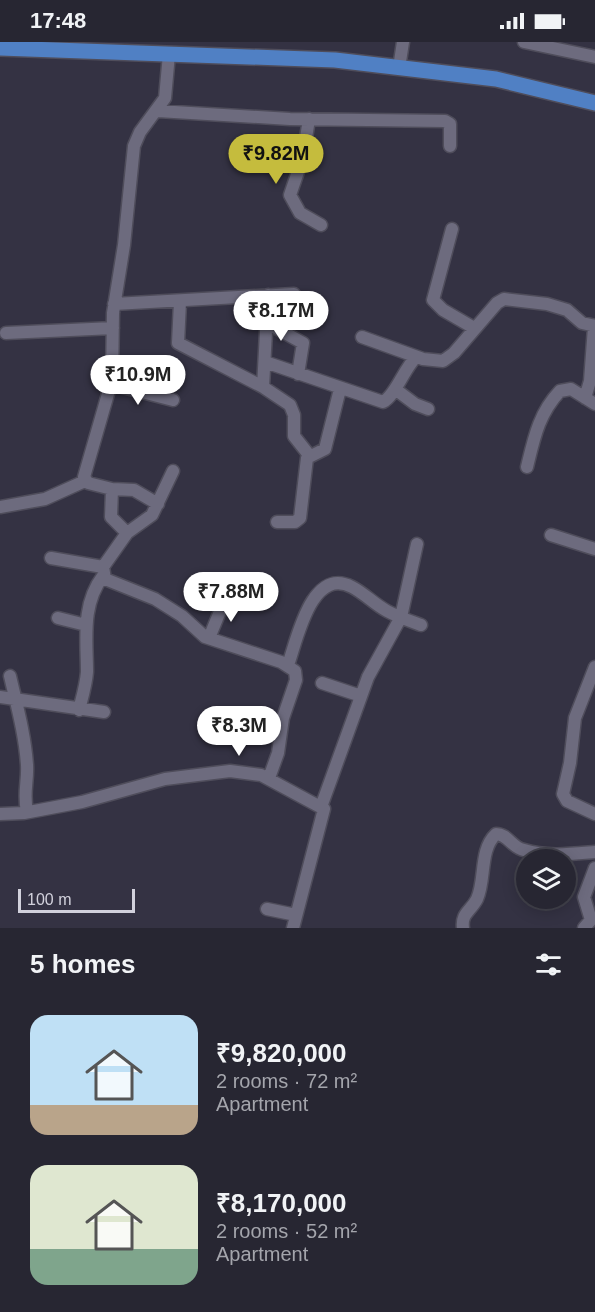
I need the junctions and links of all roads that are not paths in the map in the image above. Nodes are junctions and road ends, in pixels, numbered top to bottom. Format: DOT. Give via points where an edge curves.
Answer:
graph roads {
  1 [pos="403,42"];
  2 [pos="524,42"];
  3 [pos="83,46"];
  4 [pos="0,48"];
  5 [pos="169,54"];
  6 [pos="595,57"];
  7 [pos="399,68"];
  8 [pos="595,103"];
  9 [pos="158,111"];
  10 [pos="309,119"];
  11 [pos="450,146"];
  12 [pos="321,225"];
  13 [pos="452,229"];
  14 [pos="294,294"];
  15 [pos="268,295"];
  16 [pos="180,302"];
  17 [pos="114,304"];
  18 [pos="266,322"];
  19 [pos="595,327"];
  20 [pos="113,328"];
  21 [pos="474,328"];
  22 [pos="6,333"];
  23 [pos="362,338"];
  24 [pos="416,357"];
  25 [pos="266,362"];
  26 [pos="298,374"];
  27 [pos="111,384"];
  28 [pos="263,387"];
  29 [pos="340,389"];
  30 [pos="395,389"];
  31 [pos="173,400"];
  32 [pos="590,401"];
  33 [pos="428,409"];
  34 [pos="309,455"];
  35 [pos="527,466"];
  36 [pos="173,471"];
  37 [pos="86,481"];
  38 [pos="112,489"];
  39 [pos="158,504"];
  40 [pos="0,507"];
  41 [pos="277,522"];
  42 [pos="127,533"];
  43 [pos="551,535"];
  44 [pos="417,544"];
  45 [pos="595,549"];
  46 [pos="51,558"];
  47 [pos="103,572"];
  48 [pos="226,597"];
  49 [pos="401,617"];
  50 [pos="58,618"];
  51 [pos="86,625"];
  52 [pos="421,625"];
  53 [pos="209,638"];
  54 [pos="288,665"];
  55 [pos="595,667"];
  56 [pos="10,676"];
  57 [pos="322,683"];
  58 [pos="361,696"];
  59 [pos="0,697"];
  60 [pos="16,701"];
  61 [pos="79,710"];
  62 [pos="104,712"];
  63 [pos="269,778"];
  64 [pos="321,807"];
  65 [pos="27,812"];
  66 [pos="0,814"];
  67 [pos="595,814"];
  68 [pos="595,852"];
  69 [pos="595,868"];
  70 [pos="267,909"];
  71 [pos="296,915"];
  72 [pos="293,928"];
  73 [pos="463,928"];
  74 [pos="584,928"];
  1 -- 7 [label="street"];
  2 -- 6 [label="street"];
  3 -- 4 [label="main road"];
  3 -- 5 [label="main road"];
  5 -- 7 [label="main road" via="334,60"];
  5 -- 9 [label="street" via="167,89"];
  7 -- 8 [label="main road" via="496,79"];
  9 -- 10 [label="street"];
  9 -- 17 [label="street" via="134,146 122,266"];
  10 -- 11 [label="street" via="445,121 450,124"];
  10 -- 12 [label="street" via="303,157 290,195 300,213"];
  13 -- 21 [label="street" via="433,300"];
  14 -- 15 [label="street"];
  15 -- 16 [label="street"];
  15 -- 18 [label="street"];
  16 -- 17 [label="street"];
  16 -- 28 [label="street" via="178,343"];
  17 -- 20 [label="street"];
  18 -- 25 [label="street"];
  18 -- 26 [label="street" via="303,343"];
  19 -- 21 [label="street" via="582,324 561,308 510,299 497,303"];
  19 -- 32 [label="street"];
  20 -- 22 [label="street"];
  20 -- 27 [label="street"];
  21 -- 24 [label="street" via="450,357 437,361"];
  23 -- 24 [label="street"];
  24 -- 30 [label="street"];
  25 -- 26 [label="street"];
  25 -- 28 [label="street"];
  26 -- 29 [label="street"];
  27 -- 31 [label="street"];
  27 -- 37 [label="street" via="85,472"];
  28 -- 34 [label="street" via="293,409 294,436"];
  29 -- 30 [label="street" via="383,402"];
  29 -- 34 [label="street" via="325,449"];
  30 -- 33 [label="street"];
  32 -- 35 [label="street" via="566,389 556,395 536,429"];
  34 -- 41 [label="street" via="300,518 295,522"];
  36 -- 39 [label="street"];
  37 -- 38 [label="street"];
  37 -- 40 [label="street" via="45,499"];
  38 -- 39 [label="street" via="134,490"];
  38 -- 42 [label="street" via="111,518"];
  39 -- 42 [label="street" via="147,521"];
  42 -- 47 [label="street"];
  43 -- 45 [label="street"];
  44 -- 49 [label="street"];
  46 -- 47 [label="street"];
  47 -- 51 [label="street"];
  47 -- 53 [label="street" via="108,581 155,599"];
  48 -- 53 [label="street"];
  49 -- 52 [label="street"];
  49 -- 54 [label="street" via="351,586 323,587 311,602"];
  49 -- 58 [label="street"];
  50 -- 51 [label="street"];
  51 -- 61 [label="street" via="87,673"];
  53 -- 54 [label="street"];
  54 -- 63 [label="street" via="295,671 296,680"];
  55 -- 67 [label="street" via="575,718 563,794 567,801"];
  56 -- 60 [label="street"];
  57 -- 58 [label="street"];
  58 -- 64 [label="street"];
  59 -- 60 [label="street"];
  60 -- 61 [label="street"];
  60 -- 65 [label="street" via="27,765"];
  61 -- 62 [label="street"];
  63 -- 64 [label="street"];
  63 -- 65 [label="street" via="251,772 200,773"];
  64 -- 71 [label="street" via="323,821"];
  65 -- 66 [label="street"];
  68 -- 73 [label="street" via="532,852 517,848 504,835 496,834 477,899 463,917"];
  69 -- 74 [label="street" via="585,891 591,920"];
  70 -- 71 [label="street"];
  71 -- 72 [label="street"];
}
